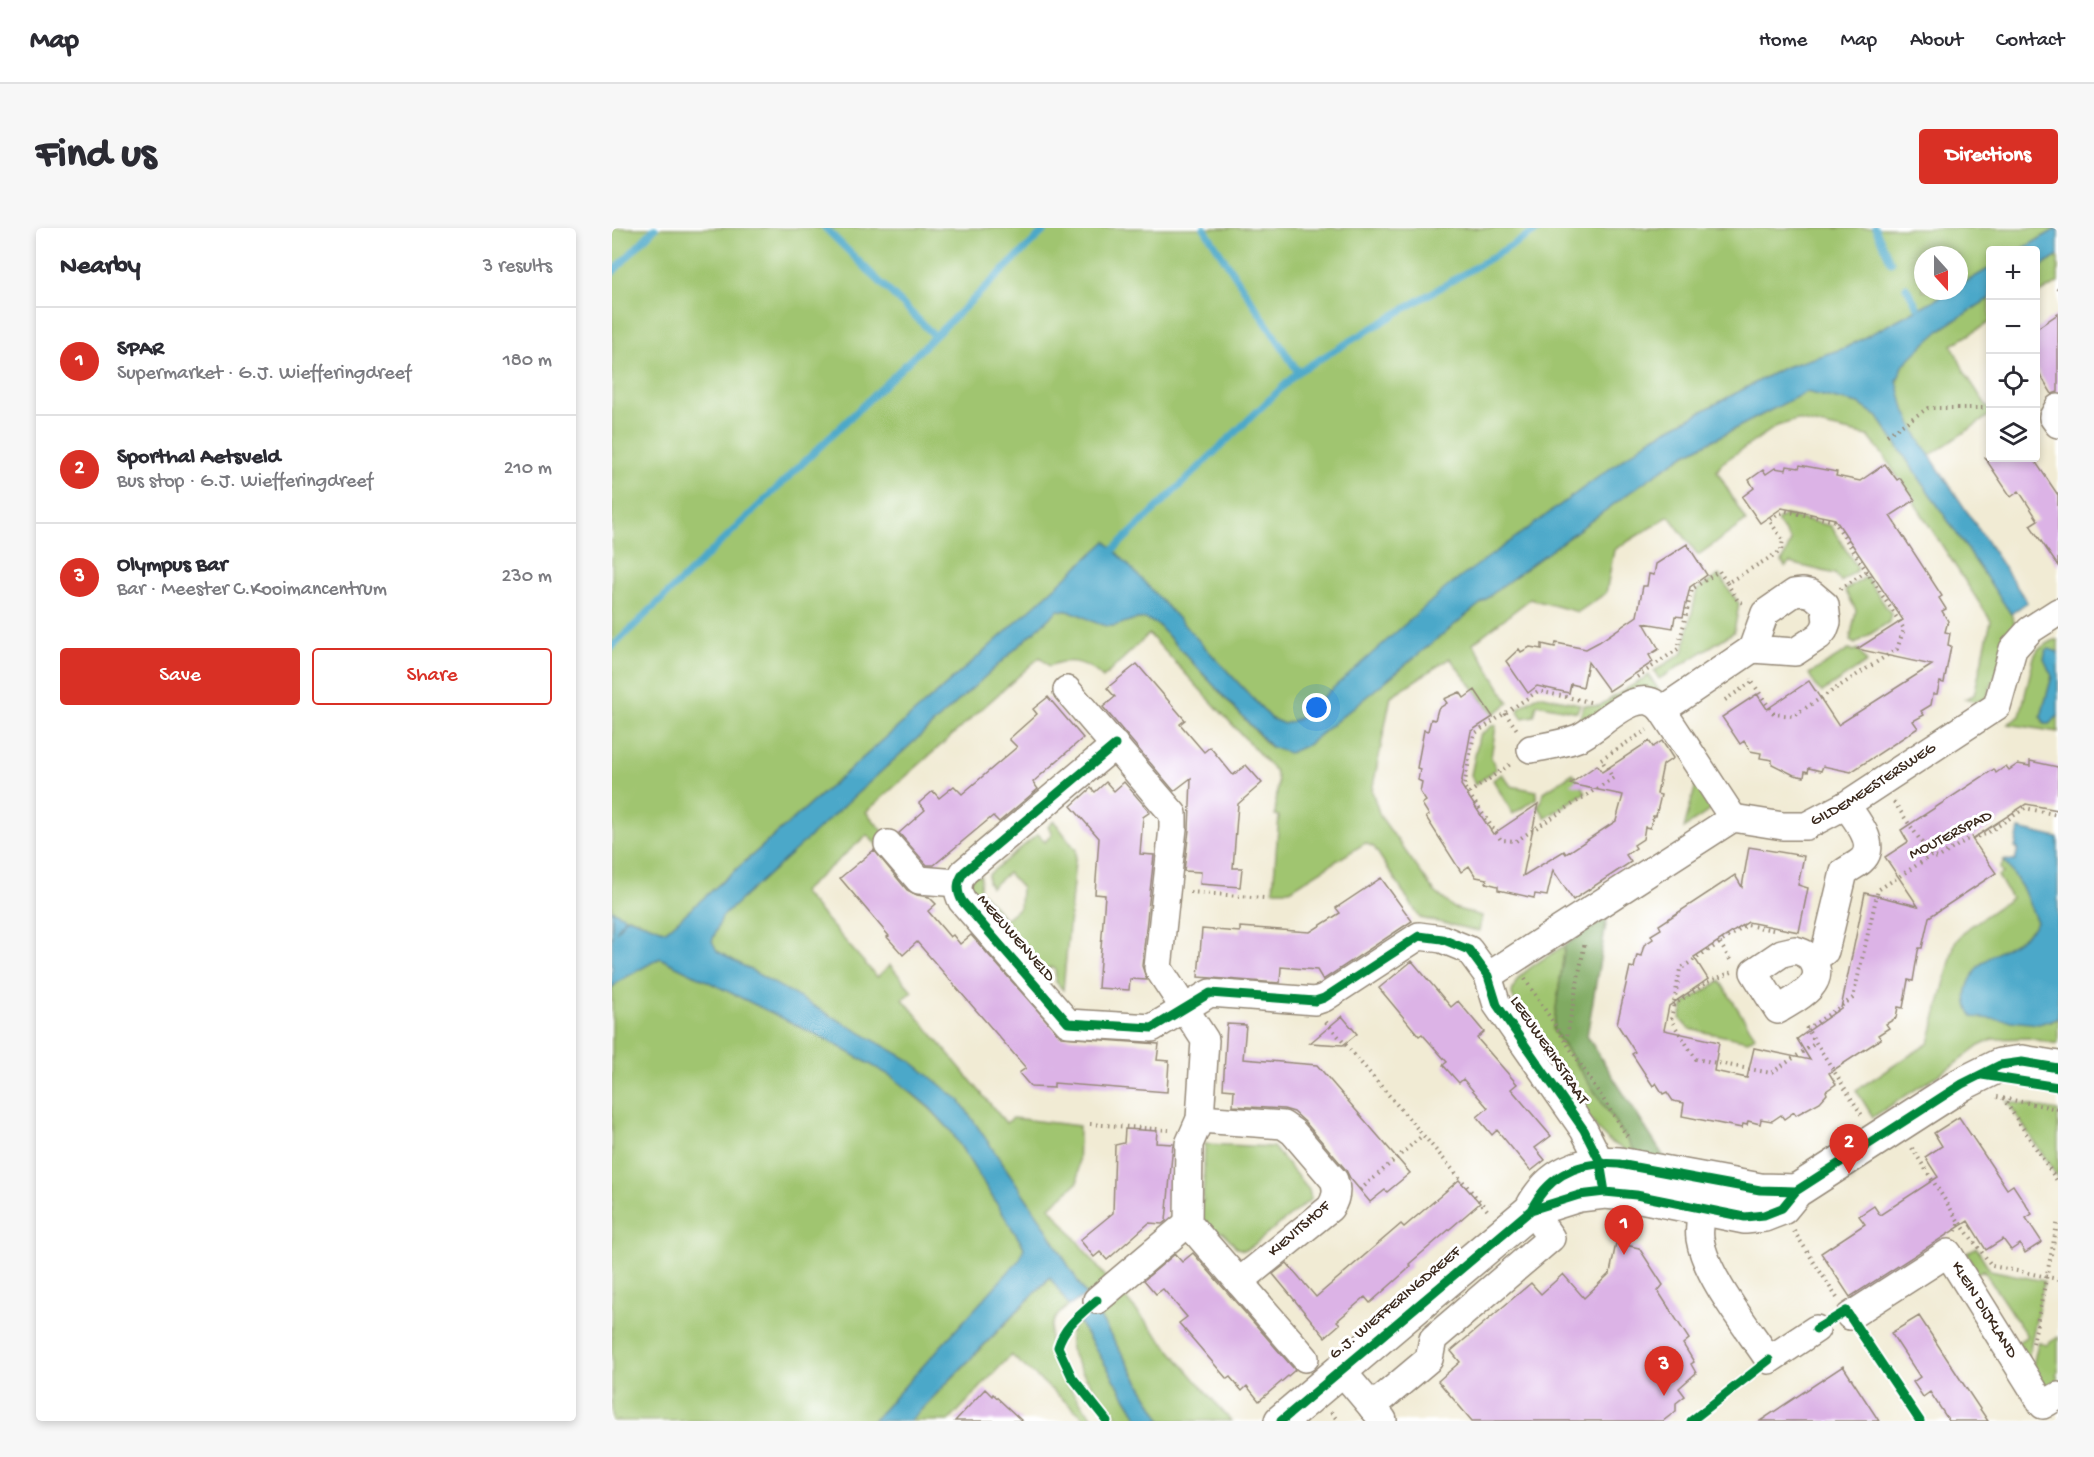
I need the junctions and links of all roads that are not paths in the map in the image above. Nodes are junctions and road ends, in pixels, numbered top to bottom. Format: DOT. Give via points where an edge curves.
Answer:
graph roads {
  1 [pos="2058,408"];
  2 [pos="2058,424"];
  3 [pos="2058,612"];
  4 [pos="1752,648"];
  5 [pos="1067,690"];
  6 [pos="1662,710"];
  7 [pos="1115,744"];
  8 [pos="1532,749"];
  9 [pos="1846,805"];
  10 [pos="1733,818"];
  11 [pos="888,844"];
  12 [pos="958,883"];
  13 [pos="1813,960"];
  14 [pos="1488,976"];
  15 [pos="1185,1008"];
  16 [pos="2058,1068"];
  17 [pos="2058,1087"];
  18 [pos="1993,1089"];
  19 [pos="1197,1126"];
  20 [pos="1602,1177"];
  21 [pos="1706,1195"];
  22 [pos="1531,1210"];
  23 [pos="1188,1223"];
  24 [pos="1239,1282"];
  25 [pos="1097,1300"];
  26 [pos="1848,1314"];
  27 [pos="1815,1329"];
  28 [pos="1305,1358"];
  29 [pos="1341,1370"];
  30 [pos="2058,1396"];
  31 [pos="1378,1414"];
  32 [pos="1281,1421"];
  1 -- 2 [label="street" via="2054,417"];
  3 -- 9 [label="street, GILDEMEESTERSWEG" via="2030,630 2013,649 1997,706"];
  4 -- 4 [label="street" via="1765,613 1794,593 1812,594 1821,601 1827,622 1819,636 1795,652"];
  4 -- 6 [label="street"];
  5 -- 7 [label="street"];
  6 -- 8 [label="street" via="1648,699 1635,701 1578,738"];
  6 -- 10 [label="street"];
  7 -- 12 [label="street" via="964,872"];
  7 -- 15 [label="street" via="1173,814 1158,968"];
  9 -- 10 [label="street, GILDEMEESTERSWEG" via="1806,826"];
  9 -- 13 [label="street" via="1866,836 1868,849 1861,861 1844,872 1825,951"];
  10 -- 14 [label="street"];
  11 -- 12 [label="street" via="919,880"];
  12 -- 15 [label="street, MEEUWENVELD" via="962,901 1068,1023 1152,1028"];
  13 -- 13 [label="street" via="1802,952 1788,951 1754,972 1778,1010 1806,992 1815,981"];
  14 -- 15 [label="street, LEEUWERIKSTRAAT" via="1470,950 1442,939 1419,936 1324,998 1309,1001 1210,993"];
  14 -- 20 [label="street, LEEUWERIKSTRAAT" via="1497,1005 1584,1130"];
  15 -- 19 [label="street" via="1205,1040"];
  16 -- 18 [label="street, G.J. WIEFFERINGDREEF" via="2022,1062 2000,1065"];
  17 -- 18 [label="street"];
  18 -- 21 [label="street, G.J. WIEFFERINGDREEF" via="1962,1084 1796,1191"];
  19 -- 23 [label="street" via="1189,1144"];
  19 -- 24 [label="street, KIEVITSHOF" via="1276,1124 1289,1128 1334,1180 1336,1194 1330,1208"];
  20 -- 21 [label="street, G.J. WIEFFERINGDREEF" via="1619,1164"];
  20 -- 22 [label="street, G.J. WIEFFERINGDREEF" via="1570,1170 1538,1195"];
  21 -- 27 [label="street" via="1700,1238 1711,1273 1769,1360"];
  22 -- 29 [label="street, G.J. WIEFFERINGDREEF"];
  22 -- 31 [label="street" via="1551,1238 1433,1340 1429,1359"];
  23 -- 24 [label="street"];
  23 -- 25 [label="street"];
  24 -- 28 [label="street"];
  26 -- 30 [label="street, KLEIN DIJKLAND" via="1948,1253 2043,1405"];
  29 -- 31 [label="street"];
  29 -- 32 [label="street, G.J. WIEFFERINGDREEF"];
}
